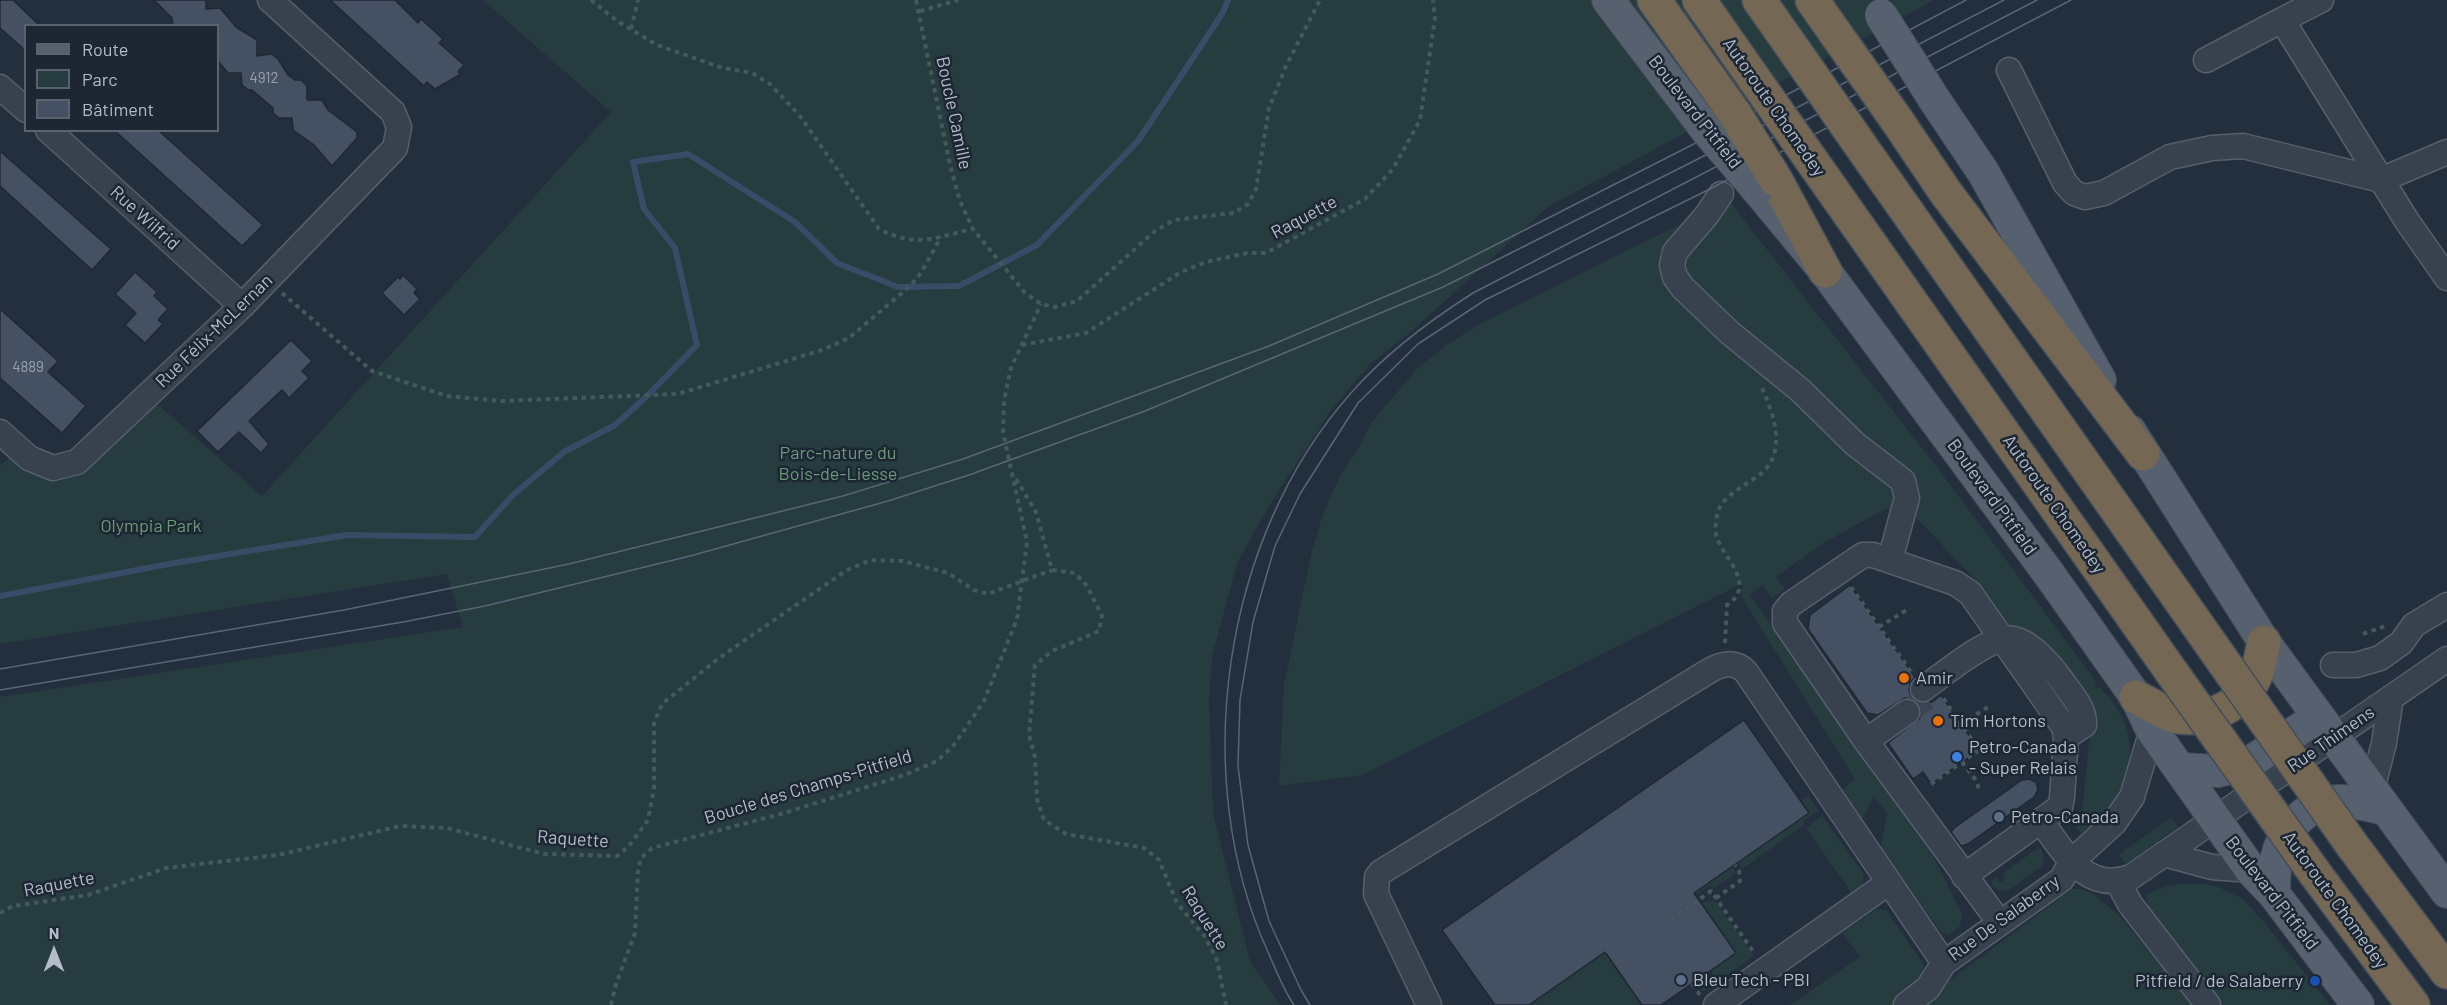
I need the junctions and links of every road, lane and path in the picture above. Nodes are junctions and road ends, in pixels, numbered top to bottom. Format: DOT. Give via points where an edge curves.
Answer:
graph roads {
  1 [pos="270,0"];
  2 [pos="591,0"];
  3 [pos="638,0"];
  4 [pos="916,0"];
  5 [pos="958,0"];
  6 [pos="1320,0"];
  7 [pos="1433,0"];
  8 [pos="1608,0"];
  9 [pos="1654,0"];
  10 [pos="1699,0"];
  11 [pos="1759,0"];
  12 [pos="1812,0"];
  13 [pos="2321,0"];
  14 [pos="1877,8"];
  15 [pos="920,11"];
  16 [pos="2282,20"];
  17 [pos="631,29"];
  18 [pos="2206,60"];
  19 [pos="2010,70"];
  20 [pos="0,87"];
  21 [pos="24,108"];
  22 [pos="50,132"];
  23 [pos="2447,152"];
  24 [pos="2381,180"];
  25 [pos="1766,185"];
  26 [pos="1721,194"];
  27 [pos="972,229"];
  28 [pos="941,237"];
  29 [pos="1825,271"];
  30 [pos="2447,278"];
  31 [pos="267,280"];
  32 [pos="1041,304"];
  33 [pos="242,306"];
  34 [pos="1022,345"];
  35 [pos="1746,346"];
  36 [pos="0,432"];
  37 [pos="2143,454"];
  38 [pos="1014,476"];
  39 [pos="1890,560"];
  40 [pos="1052,570"];
  41 [pos="1023,580"];
  42 [pos="1843,590"];
  43 [pos="2447,604"];
  44 [pos="1910,608"];
  45 [pos="1880,627"];
  46 [pos="2003,639"];
  47 [pos="2264,642"];
  48 [pos="2447,659"];
  49 [pos="1724,664"];
  50 [pos="2333,665"];
  51 [pos="1928,692"];
  52 [pos="2136,697"];
  53 [pos="2391,698"];
  54 [pos="1988,707"];
  55 [pos="1905,708"];
  56 [pos="1961,724"];
  57 [pos="2326,727"];
  58 [pos="2152,730"];
  59 [pos="1863,737"];
  60 [pos="1962,762"];
  61 [pos="2180,769"];
  62 [pos="1931,784"];
  63 [pos="1980,791"];
  64 [pos="2378,799"];
  65 [pos="2216,820"];
  66 [pos="2041,821"];
  67 [pos="2164,854"];
  68 [pos="2071,862"];
  69 [pos="1735,865"];
  70 [pos="2251,870"];
  71 [pos="1964,876"];
  72 [pos="2117,880"];
  73 [pos="1888,883"];
  74 [pos="2447,892"];
  75 [pos="2274,894"];
  76 [pos="1716,898"];
  77 [pos="0,913"];
  78 [pos="1671,919"];
  79 [pos="2000,923"];
  80 [pos="1757,957"];
  81 [pos="1944,963"];
  82 [pos="2447,972"];
  83 [pos="1692,984"];
  84 [pos="1713,997"];
  85 [pos="611,1005"];
  86 [pos="1226,1005"];
  87 [pos="1429,1005"];
  88 [pos="1906,1005"];
  89 [pos="2208,1005"];
  90 [pos="2358,1005"];
  91 [pos="2413,1005"];
  1 -- 31 [label="street, Rue Félix-McLernan" via="385,104 399,127 395,148"];
  2 -- 17 [label="path"];
  3 -- 17 [label="path"];
  4 -- 15 [label="path, Boucle Camille"];
  5 -- 15 [label="path"];
  6 -- 32 [label="path" via="1269,108 1256,189 1248,204 1234,213 1174,220 1155,231 1077,301 1055,307"];
  7 -- 34 [label="path, Raquette" via="1435,18 1420,120 1393,169 1365,199 1266,253 1206,262 1181,272 1086,333"];
  8 -- 25 [label="main road, Boulevard Pitfield, bridge" via="1693,112"];
  9 -- 25 [label="highway, bridge" via="1723,97"];
  10 -- 91 [label="highway, Autoroute Chomedey, bridge" via="2314,872"];
  11 -- 82 [label="highway, bridge" via="2352,845"];
  12 -- 37 [label="highway, bridge" via="1946,193"];
  13 -- 16 [label="street"];
  14 -- 37 [label="main road, bridge" via="1983,172"];
  15 -- 27 [label="path, Boucle Camille" via="950,165"];
  16 -- 18 [label="street"];
  16 -- 24 [label="street"];
  17 -- 28 [label="path" via="657,45 723,68 752,73 770,84 800,116 879,229 899,239 922,241"];
  19 -- 24 [label="street" via="2065,183 2074,193 2085,197 2104,193 2170,157 2243,146"];
  20 -- 21 [label="street"];
  22 -- 33 [label="street, Rue Wilfrid"];
  23 -- 24 [label="street"];
  24 -- 30 [label="street"];
  25 -- 29 [label="highway"];
  26 -- 35 [label="street" via="1675,252 1672,271 1683,288"];
  27 -- 28 [label="path"];
  27 -- 32 [label="path, Boucle Camille" via="1025,292"];
  28 -- 31 [label="path" via="915,280 849,338 822,350 678,394 501,401 447,396 372,372"];
  29 -- 52 [label="main road, Boulevard Pitfield"];
  31 -- 33 [label="street, Rue Félix-McLernan"];
  32 -- 34 [label="path"];
  33 -- 36 [label="street, Rue Félix-McLernan" via="77,462 53,468 29,458"];
  34 -- 38 [label="path" via="1004,400 1003,432"];
  35 -- 39 [label="street" via="1800,390 1855,444 1903,481 1907,498"];
  35 -- 49 [label="path" via="1772,414 1776,444 1764,471 1725,500 1717,515 1717,537 1740,587 1738,595 1727,605"];
  37 -- 47 [label="main road"];
  38 -- 40 [label="path" via="1036,512"];
  38 -- 41 [label="path, Boucle des Champs-Pitfield" via="1027,542"];
  39 -- 46 [label="street" via="1960,586 1970,593"];
  39 -- 59 [label="street" via="1863,555 1797,599 1784,615 1791,634"];
  40 -- 41 [label="path, Raquette"];
  40 -- 86 [label="path, Raquette" via="1075,573 1087,586 1102,616 1100,631 1052,651 1035,665 1029,735 1035,757 1037,799 1044,820 1066,834 1144,848 1159,860 1177,903 1205,937 1217,960"];
  41 -- 77 [label="path, Raquette" via="988,594 948,573 902,561 871,560 847,570 719,658 662,704 654,723 654,788 648,820 617,856 544,854 447,828 400,826 278,855 166,868 88,895 13,906"];
  41 -- 85 [label="path, Boucle des Champs-Pitfield" via="1017,619 984,701 954,745 937,761 781,814 668,842 641,858 635,933"];
  42 -- 45 [label="path" via="1850,585"];
  43 -- 50 [label="street" via="2414,625 2401,643 2380,658 2356,665"];
  44 -- 45 [label="path"];
  45 -- 51 [label="path"];
  46 -- 51 [label="street" via="1993,654"];
  46 -- 66 [label="street" via="2064,727 2062,802"];
  47 -- 52 [label="highway" via="2253,682 2238,700 2219,711 2202,716 2176,716"];
  47 -- 57 [label="main road"];
  48 -- 53 [label="street, Rue Thimens"];
  49 -- 73 [label="street" via="1738,665 1746,672"];
  49 -- 87 [label="street" via="1381,872 1376,894"];
  51 -- 56 [label="path"];
  52 -- 58 [label="main road, Boulevard Pitfield"];
  53 -- 57 [label="street, Rue Thimens"];
  53 -- 64 [label="street"];
  54 -- 56 [label="path"];
  55 -- 59 [label="street"];
  56 -- 60 [label="path" via="1979,750"];
  57 -- 61 [label="main road" via="2249,763 2218,771"];
  57 -- 64 [label="main road"];
  57 -- 65 [label="street, Rue Thimens"];
  58 -- 61 [label="main road, Boulevard Pitfield"];
  58 -- 68 [label="street" via="2132,797 2114,823"];
  59 -- 71 [label="street"];
  60 -- 62 [label="path"];
  60 -- 63 [label="path"];
  61 -- 65 [label="main road, Boulevard Pitfield"];
  64 -- 74 [label="main road"];
  64 -- 75 [label="main road" via="2335,801 2317,805 2302,815 2278,853"];
  65 -- 67 [label="street"];
  65 -- 70 [label="main road, Boulevard Pitfield"];
  66 -- 68 [label="street"];
  66 -- 71 [label="street"];
  67 -- 70 [label="street" via="2212,867"];
  67 -- 72 [label="street" via="2131,877"];
  68 -- 72 [label="street, Rue De Salaberry" via="2093,876"];
  68 -- 79 [label="street, Rue De Salaberry" via="2062,879"];
  69 -- 76 [label="path" via="1740,881"];
  70 -- 75 [label="main road, Boulevard Pitfield"];
  71 -- 79 [label="street"];
  72 -- 89 [label="street" via="2130,904"];
  73 -- 81 [label="street"];
  73 -- 84 [label="street"];
  75 -- 90 [label="main road, Boulevard Pitfield"];
  76 -- 78 [label="path" via="1712,891"];
  76 -- 80 [label="path"];
  79 -- 81 [label="street, Rue De Salaberry"];
  81 -- 88 [label="street" via="1928,988"];
  83 -- 84 [label="path" via="1700,996"];
}
